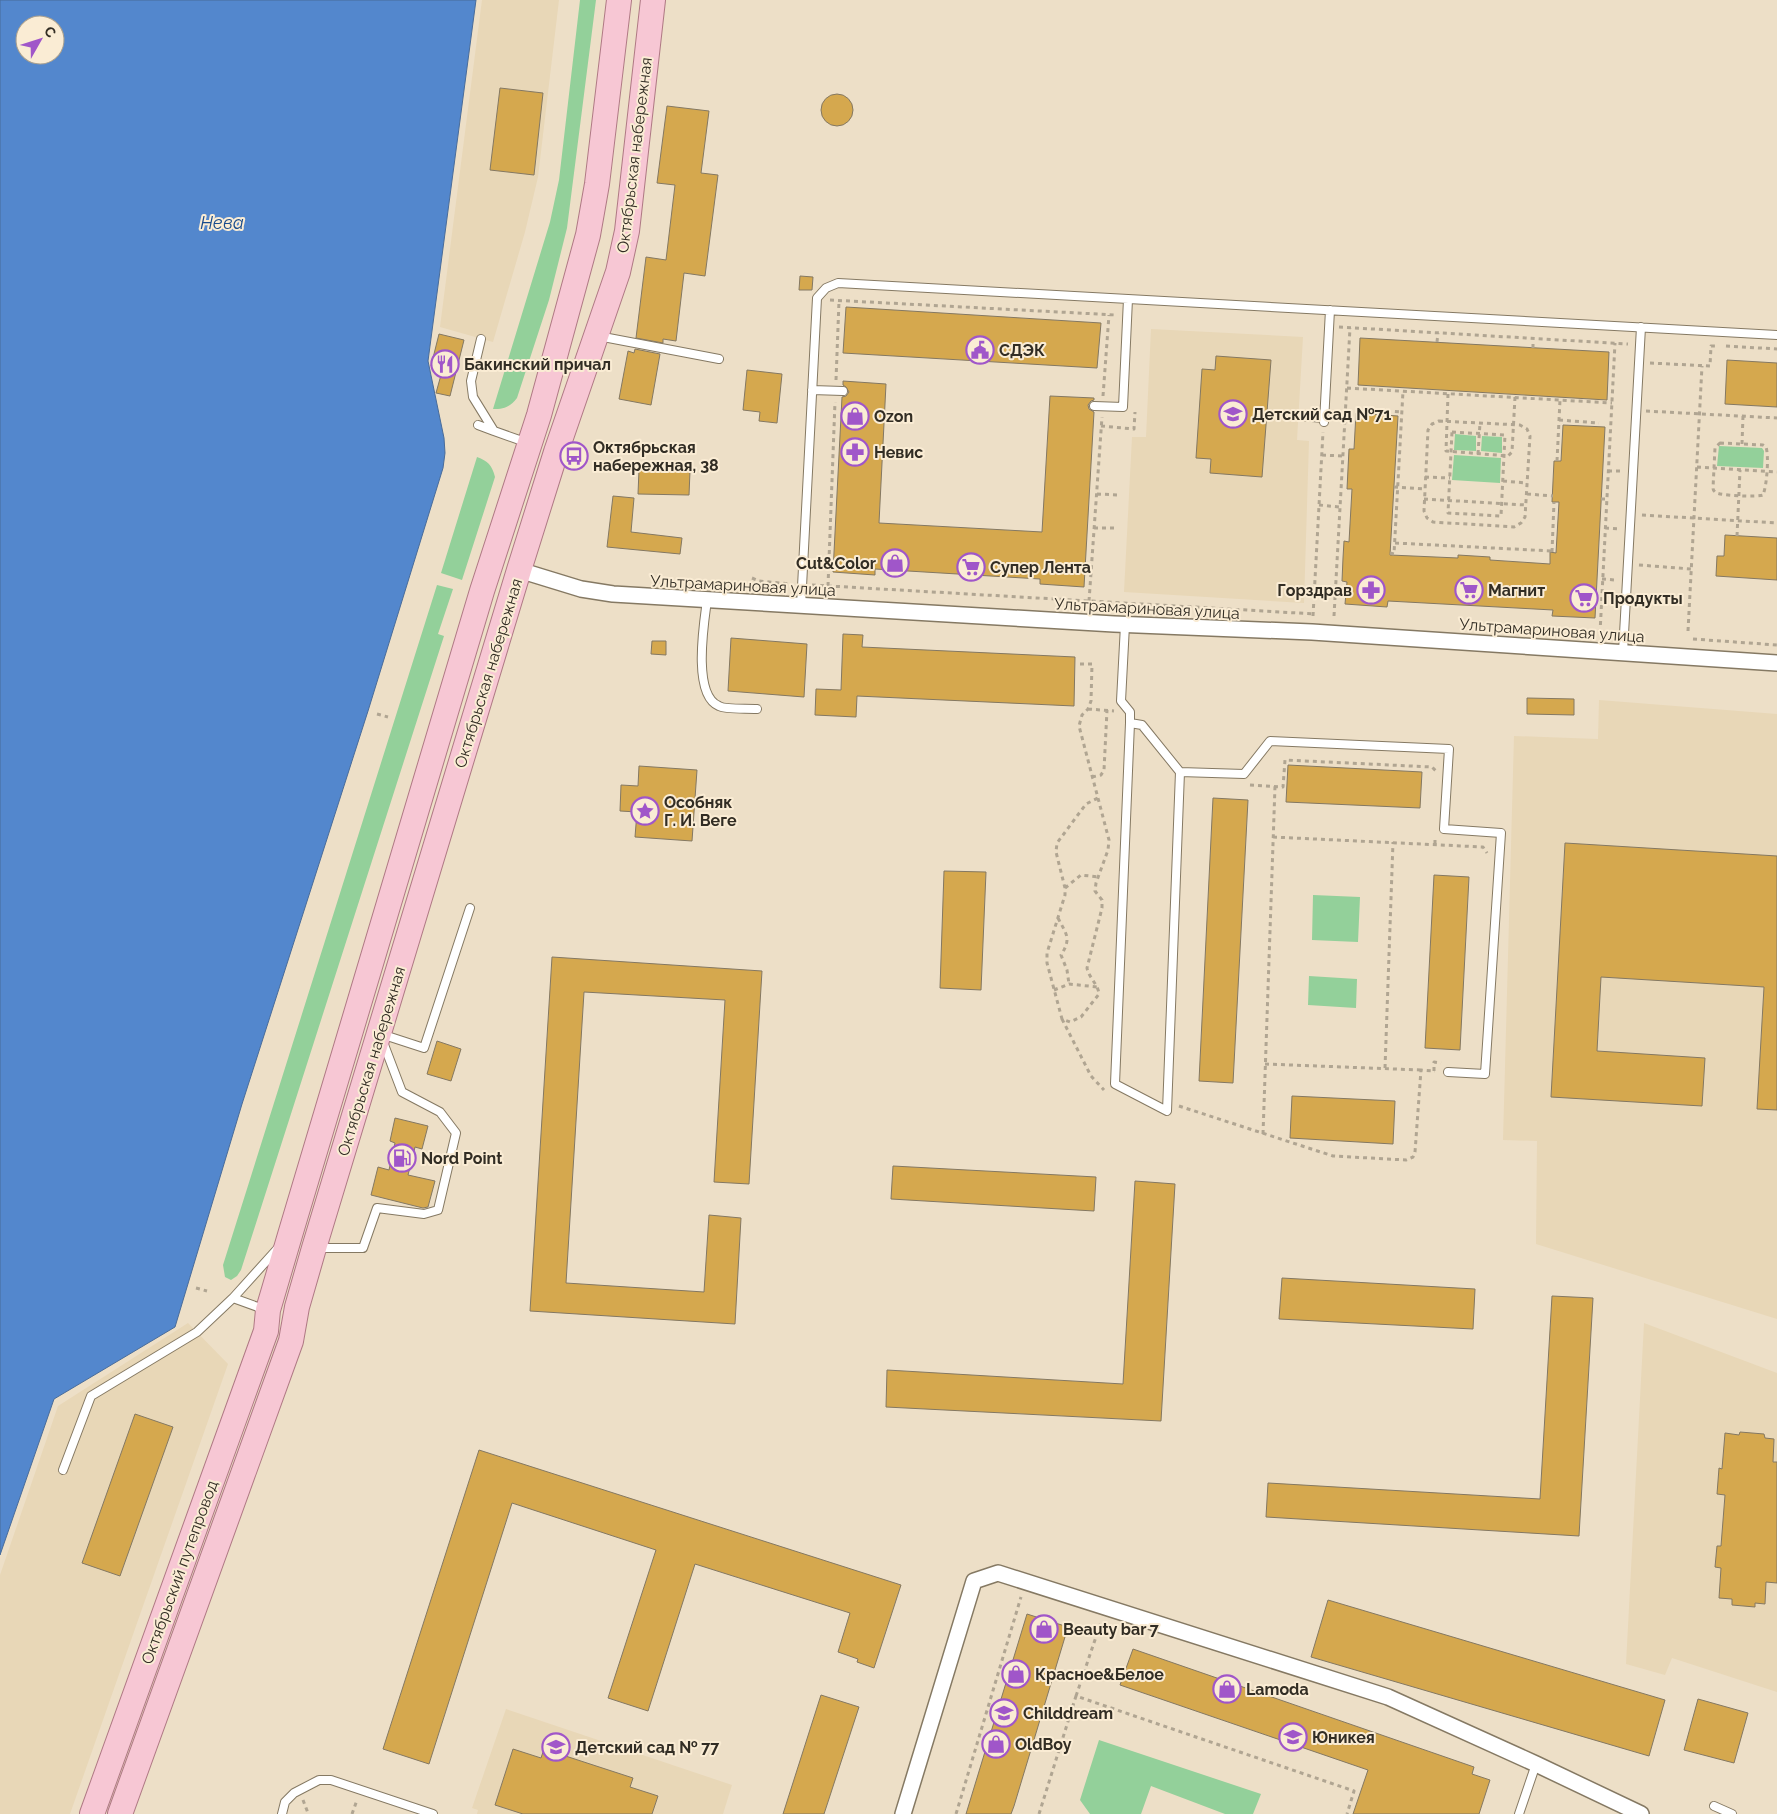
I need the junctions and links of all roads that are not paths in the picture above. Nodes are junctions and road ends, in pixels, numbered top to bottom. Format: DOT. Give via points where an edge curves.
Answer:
graph roads {
  1 [pos="619,0"];
  2 [pos="653,0"];
  3 [pos="1128,299"];
  4 [pos="1330,310"];
  5 [pos="1641,328"];
  6 [pos="595,335"];
  7 [pos="1777,335"];
  8 [pos="481,339"];
  9 [pos="719,359"];
  10 [pos="812,390"];
  11 [pos="839,391"];
  12 [pos="1094,406"];
  13 [pos="1299,416"];
  14 [pos="478,425"];
  15 [pos="494,431"];
  16 [pos="530,444"];
  17 [pos="519,570"];
  18 [pos="707,600"];
  19 [pos="801,606"];
  20 [pos="1125,625"];
  21 [pos="1623,652"];
  22 [pos="1777,663"];
  23 [pos="757,708"];
  24 [pos="1130,723"];
  25 [pos="1180,772"];
  26 [pos="470,908"];
  27 [pos="379,1033"];
  28 [pos="1448,1072"];
  29 [pos="290,1235"];
  30 [pos="314,1248"];
  31 [pos="233,1298"];
  32 [pos="267,1321"];
  33 [pos="291,1341"];
  34 [pos="63,1470"];
  35 [pos="1536,1764"];
  36 [pos="1714,1806"];
  37 [pos="92,1814"];
  38 [pos="120,1814"];
  39 [pos="282,1814"];
  40 [pos="433,1814"];
  41 [pos="903,1814"];
  42 [pos="1520,1814"];
  43 [pos="1640,1814"];
  44 [pos="1732,1814"];
  1 -- 16 [label="main road, Октябрьская набережная" via="588,236"];
  2 -- 6 [label="main road, Октябрьская набережная" via="626,231 618,272"];
  3 -- 4 [label="lane"];
  3 -- 10 [label="lane" via="838,283 826,288 817,298"];
  3 -- 12 [label="lane" via="1123,408"];
  4 -- 5 [label="lane"];
  4 -- 13 [label="lane" via="1324,420"];
  5 -- 7 [label="lane"];
  5 -- 21 [label="lane"];
  6 -- 9 [label="lane"];
  6 -- 17 [label="main road, Октябрьская набережная"];
  8 -- 15 [label="lane" via="471,381 473,397"];
  10 -- 11 [label="lane"];
  10 -- 19 [label="lane"];
  14 -- 15 [label="lane"];
  15 -- 16 [label="lane"];
  16 -- 29 [label="main road, Октябрьская набережная" via="482,591"];
  17 -- 18 [label="street, Ультрамариновая улица" via="605,593"];
  17 -- 27 [label="main road, Октябрьская набережная"];
  18 -- 19 [label="street, Ультрамариновая улица"];
  18 -- 23 [label="lane" via="702,670 709,699 719,707"];
  19 -- 20 [label="street, Ультрамариновая улица"];
  20 -- 21 [label="street, Ультрамариновая улица" via="1312,632"];
  20 -- 24 [label="lane" via="1122,701 1130,712"];
  21 -- 22 [label="street, Ультрамариновая улица"];
  24 -- 25 [label="lane" via="1142,725"];
  24 -- 25 [label="lane" via="1115,1084 1167,1111"];
  25 -- 28 [label="lane" via="1244,774 1270,741 1449,750 1444,830 1501,833 1485,1074"];
  26 -- 27 [label="lane" via="424,1048"];
  27 -- 30 [label="main road, Октябрьская набережная"];
  27 -- 30 [label="lane" via="402,1092 440,1112 456,1132 438,1210 424,1214 377,1208 363,1248"];
  29 -- 31 [label="lane"];
  29 -- 32 [label="main road, Октябрьская набережная"];
  30 -- 33 [label="main road, Октябрьская набережная"];
  31 -- 32 [label="lane"];
  31 -- 34 [label="lane" via="197,1332 91,1396"];
  32 -- 37 [label="main road, Октябрьский путепровод"];
  33 -- 38 [label="main road, Октябрьский путепровод"];
  35 -- 41 [label="street" via="1388,1697 998,1573 974,1582"];
  35 -- 42 [label="lane"];
  35 -- 43 [label="street"];
  36 -- 44 [label="lane"];
  39 -- 40 [label="lane" via="285,1802 294,1793 318,1780 331,1780"];
}
